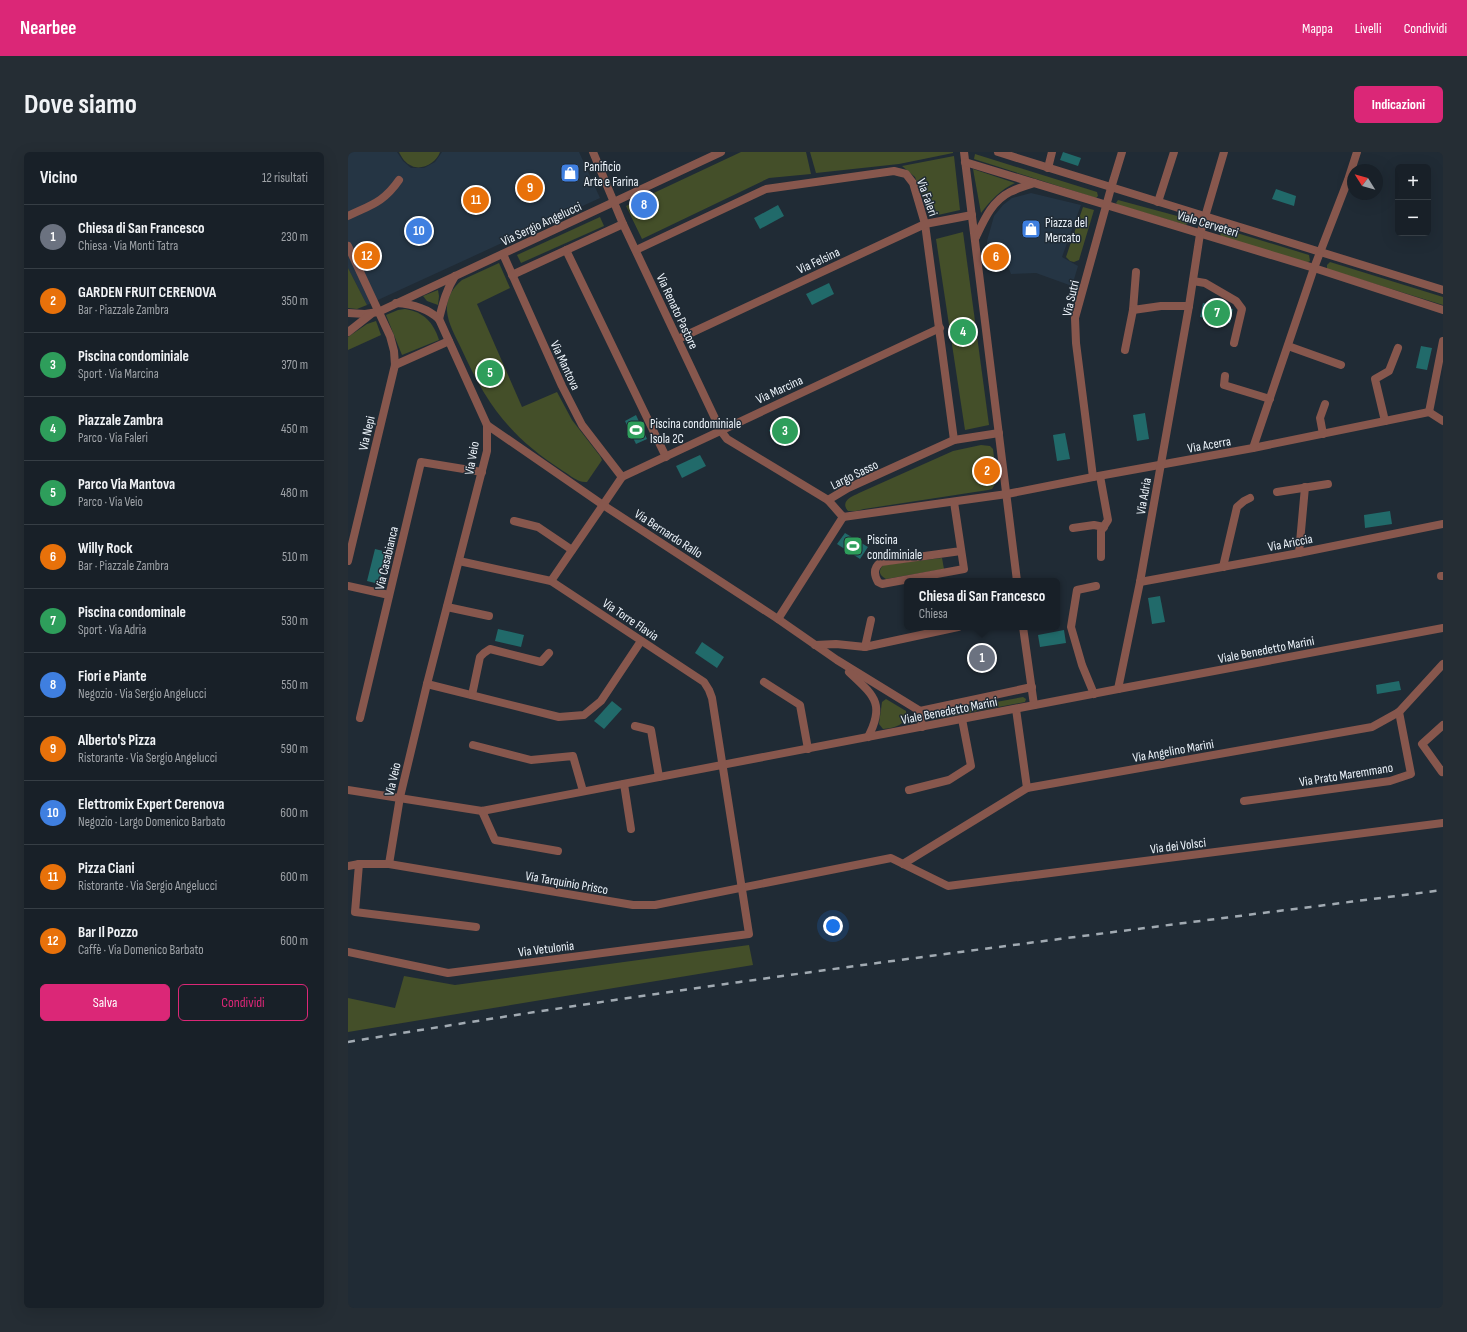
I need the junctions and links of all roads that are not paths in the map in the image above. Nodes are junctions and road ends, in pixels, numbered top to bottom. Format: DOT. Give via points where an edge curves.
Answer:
graph roads {
  1 [pos="593,152"];
  2 [pos="721,152"];
  3 [pos="964,152"];
  4 [pos="998,152"];
  5 [pos="1052,152"];
  6 [pos="1122,152"];
  7 [pos="1174,152"];
  8 [pos="1224,152"];
  9 [pos="1358,152"];
  10 [pos="965,162"];
  11 [pos="1048,168"];
  12 [pos="399,180"];
  13 [pos="1034,183"];
  14 [pos="1110,188"];
  15 [pos="613,202"];
  16 [pos="1158,202"];
  17 [pos="1106,205"];
  18 [pos="972,215"];
  19 [pos="348,216"];
  20 [pos="1204,217"];
  21 [pos="623,224"];
  22 [pos="925,224"];
  23 [pos="1200,234"];
  24 [pos="976,237"];
  25 [pos="348,246"];
  26 [pos="566,250"];
  27 [pos="636,250"];
  28 [pos="1320,251"];
  29 [pos="503,254"];
  30 [pos="1314,268"];
  31 [pos="1136,272"];
  32 [pos="512,275"];
  33 [pos="455,276"];
  34 [pos="1193,281"];
  35 [pos="1443,290"];
  36 [pos="396,303"];
  37 [pos="1189,306"];
  38 [pos="1133,310"];
  39 [pos="1443,310"];
  40 [pos="348,313"];
  41 [pos="374,313"];
  42 [pos="439,319"];
  43 [pos="940,328"];
  44 [pos="348,332"];
  45 [pos="678,339"];
  46 [pos="449,341"];
  47 [pos="1443,341"];
  48 [pos="1234,343"];
  49 [pos="1288,346"];
  50 [pos="1398,348"];
  51 [pos="1125,350"];
  52 [pos="1442,351"];
  53 [pos="395,365"];
  54 [pos="1341,365"];
  55 [pos="1225,376"];
  56 [pos="1439,382"];
  57 [pos="1270,399"];
  58 [pos="1325,404"];
  59 [pos="1429,412"];
  60 [pos="1385,421"];
  61 [pos="1443,421"];
  62 [pos="487,425"];
  63 [pos="721,431"];
  64 [pos="999,433"];
  65 [pos="1323,434"];
  66 [pos="954,440"];
  67 [pos="1254,448"];
  68 [pos="666,457"];
  69 [pos="1161,464"];
  70 [pos="482,472"];
  71 [pos="1097,476"];
  72 [pos="622,477"];
  73 [pos="1328,484"];
  74 [pos="1306,487"];
  75 [pos="1277,492"];
  76 [pos="1007,494"];
  77 [pos="1250,498"];
  78 [pos="828,500"];
  79 [pos="954,502"];
  80 [pos="602,504"];
  81 [pos="843,517"];
  82 [pos="514,521"];
  83 [pos="1443,524"];
  84 [pos="1104,527"];
  85 [pos="1073,528"];
  86 [pos="572,550"];
  87 [pos="961,551"];
  88 [pos="1299,552"];
  89 [pos="1101,557"];
  90 [pos="348,561"];
  91 [pos="459,561"];
  92 [pos="1223,567"];
  93 [pos="915,578"];
  94 [pos="1017,578"];
  95 [pos="904,580"];
  96 [pos="551,581"];
  97 [pos="1140,582"];
  98 [pos="348,586"];
  99 [pos="1096,586"];
  100 [pos="390,595"];
  101 [pos="447,607"];
  102 [pos="489,616"];
  103 [pos="778,619"];
  104 [pos="872,620"];
  105 [pos="1443,628"];
  106 [pos="944,630"];
  107 [pos="1023,630"];
  108 [pos="641,641"];
  109 [pos="815,645"];
  110 [pos="865,647"];
  111 [pos="549,653"];
  112 [pos="837,660"];
  113 [pos="1443,664"];
  114 [pos="764,682"];
  115 [pos="427,684"];
  116 [pos="1032,687"];
  117 [pos="1118,689"];
  118 [pos="1094,694"];
  119 [pos="472,695"];
  120 [pos="1034,706"];
  121 [pos="1016,709"];
  122 [pos="920,711"];
  123 [pos="1399,712"];
  124 [pos="360,718"];
  125 [pos="962,719"];
  126 [pos="1443,725"];
  127 [pos="635,726"];
  128 [pos="922,727"];
  129 [pos="868,737"];
  130 [pos="473,746"];
  131 [pos="808,748"];
  132 [pos="723,765"];
  133 [pos="1443,771"];
  134 [pos="659,777"];
  135 [pos="624,784"];
  136 [pos="1027,788"];
  137 [pos="348,790"];
  138 [pos="909,790"];
  139 [pos="583,792"];
  140 [pos="400,797"];
  141 [pos="1244,801"];
  142 [pos="482,811"];
  143 [pos="1443,823"];
  144 [pos="632,830"];
  145 [pos="558,851"];
  146 [pos="359,864"];
  147 [pos="389,864"];
  148 [pos="904,864"];
  149 [pos="348,866"];
  150 [pos="742,887"];
  151 [pos="476,927"];
  152 [pos="749,934"];
  153 [pos="348,952"];
  1 -- 15 [label="street, Via Renato Pastore"];
  2 -- 15 [label="street, Via Sergio Angelucci"];
  3 -- 10 [label="street"];
  4 -- 11 [label="street, Viale Cerveteri"];
  5 -- 11 [label="street"];
  6 -- 14 [label="street, Via Sutri"];
  7 -- 16 [label="street"];
  8 -- 20 [label="street, Via Adria"];
  9 -- 28 [label="street"];
  10 -- 13 [label="street, Viale Cerveteri"];
  10 -- 18 [label="street"];
  11 -- 14 [label="street, Viale Cerveteri"];
  12 -- 19 [label="street" via="379,201"];
  13 -- 17 [label="street, Viale Cerveteri"];
  13 -- 24 [label="street" via="1009,192 996,202"];
  14 -- 16 [label="street, Viale Cerveteri"];
  14 -- 17 [label="street, Via Sutri"];
  15 -- 21 [label="street, Via Renato Pastore"];
  15 -- 29 [label="street, Via Sergio Angelucci"];
  16 -- 20 [label="street, Viale Cerveteri"];
  17 -- 23 [label="street, Viale Cerveteri"];
  17 -- 71 [label="street, Via Sutri" via="1075,318 1076,343"];
  18 -- 22 [label="street, Via Felsina"];
  18 -- 24 [label="street"];
  20 -- 23 [label="street, Via Adria"];
  20 -- 28 [label="street, Viale Cerveteri"];
  21 -- 26 [label="street"];
  21 -- 27 [label="street, Via Renato Pastore"];
  22 -- 27 [label="street, Via Faleri" via="914,183 906,174 894,171 766,189"];
  22 -- 43 [label="street, Via Faleri"];
  22 -- 45 [label="street, Via Felsina"];
  23 -- 30 [label="street, Viale Cerveteri"];
  23 -- 34 [label="street, Via Adria"];
  24 -- 64 [label="street"];
  25 -- 41 [label="street, Via Nepi"];
  26 -- 32 [label="street"];
  26 -- 68 [label="street"];
  27 -- 45 [label="street, Via Renato Pastore"];
  28 -- 30 [label="street"];
  28 -- 35 [label="street, Viale Cerveteri"];
  29 -- 32 [label="street, Via Mantova"];
  29 -- 33 [label="street, Via Sergio Angelucci"];
  30 -- 39 [label="street, Viale Cerveteri"];
  30 -- 49 [label="street"];
  31 -- 38 [label="street"];
  32 -- 72 [label="street, Via Mantova" via="582,425"];
  33 -- 36 [label="street, Via Sergio Angelucci"];
  33 -- 42 [label="street" via="444,296"];
  34 -- 37 [label="street, Via Adria"];
  34 -- 48 [label="street" via="1206,283 1236,301 1242,309"];
  36 -- 41 [label="street, Via Sergio Angelucci"];
  36 -- 42 [label="street" via="417,306"];
  37 -- 38 [label="street"];
  37 -- 69 [label="street, Via Adria"];
  38 -- 51 [label="street"];
  40 -- 41 [label="street"];
  41 -- 44 [label="street, Via Sergio Angelucci"];
  41 -- 53 [label="street, Via Nepi" via="390,336"];
  42 -- 46 [label="street, Via Veio"];
  43 -- 63 [label="street, Via Marcina"];
  43 -- 66 [label="street, Via Faleri"];
  45 -- 63 [label="street, Via Renato Pastore"];
  46 -- 53 [label="street"];
  46 -- 62 [label="street, Via Veio"];
  47 -- 52 [label="street"];
  49 -- 54 [label="street"];
  49 -- 57 [label="street"];
  50 -- 60 [label="street" via="1389,371 1375,379"];
  52 -- 56 [label="street"];
  53 -- 90 [label="street, Via Nepi"];
  55 -- 57 [label="street" via="1224,385"];
  56 -- 59 [label="street"];
  57 -- 67 [label="street"];
  58 -- 65 [label="street" via="1320,418"];
  59 -- 60 [label="street, Via Acerra"];
  59 -- 61 [label="street"];
  60 -- 65 [label="street, Via Acerra"];
  62 -- 70 [label="street, Via Veio" via="487,451"];
  62 -- 80 [label="street, Via Bernardo Rallo"];
  63 -- 68 [label="street, Via Marcina"];
  63 -- 78 [label="street" via="727,438"];
  64 -- 66 [label="street, Largo Sasso"];
  64 -- 76 [label="street"];
  65 -- 67 [label="street, Via Acerra"];
  66 -- 78 [label="street, Largo Sasso" via="848,488"];
  67 -- 69 [label="street, Via Acerra"];
  68 -- 72 [label="street, Via Marcina"];
  69 -- 71 [label="street, Via Acerra"];
  69 -- 97 [label="street, Via Adria"];
  70 -- 91 [label="street, Via Veio"];
  70 -- 100 [label="street, Via Casabianca" via="421,462"];
  71 -- 76 [label="street, Via Acerra"];
  71 -- 84 [label="street" via="1108,520"];
  72 -- 80 [label="street, Via Marcina"];
  73 -- 74 [label="street"];
  74 -- 75 [label="street"];
  74 -- 88 [label="street"];
  76 -- 79 [label="street"];
  76 -- 94 [label="street"];
  77 -- 92 [label="street" via="1237,507"];
  78 -- 81 [label="street, Largo Sasso"];
  79 -- 81 [label="street"];
  79 -- 87 [label="street"];
  80 -- 86 [label="street, Via Marcina"];
  80 -- 103 [label="street, Via Bernardo Rallo"];
  81 -- 103 [label="street"];
  82 -- 86 [label="street" via="538,527"];
  83 -- 88 [label="street, Via Ariccia"];
  84 -- 85 [label="street" via="1094,525"];
  84 -- 89 [label="street" via="1101,531"];
  86 -- 96 [label="street, Via Marcina"];
  87 -- 93 [label="street" via="964,569"];
  87 -- 95 [label="street" via="880,562 874,572 878,582 882,584"];
  88 -- 92 [label="street, Via Ariccia"];
  91 -- 96 [label="street, Via Torre Flavia"];
  91 -- 101 [label="street, Via Veio"];
  92 -- 97 [label="street, Via Ariccia"];
  96 -- 108 [label="street, Via Torre Flavia"];
  97 -- 117 [label="street, Via Adria"];
  98 -- 100 [label="street"];
  99 -- 118 [label="street" via="1076,590 1071,627"];
  100 -- 124 [label="street, Via Casabianca"];
  101 -- 102 [label="street"];
  101 -- 115 [label="street, Via Veio"];
  103 -- 109 [label="street, Via Bernardo Rallo"];
  104 -- 110 [label="street"];
  105 -- 117 [label="street, Viale Benedetto Marini"];
  106 -- 110 [label="street"];
  107 -- 116 [label="street"];
  108 -- 119 [label="street" via="602,702 584,715 559,717"];
  108 -- 132 [label="street, Via Torre Flavia" via="704,682 710,690"];
  109 -- 110 [label="street"];
  109 -- 112 [label="street, Via Bernardo Rallo"];
  111 -- 119 [label="street" via="541,662 490,649 480,657"];
  112 -- 122 [label="street, Via Bernardo Rallo"];
  112 -- 129 [label="street, Via Bernardo Rallo" via="874,696 876,716"];
  113 -- 123 [label="street, Via Angelino Marini"];
  114 -- 131 [label="street" via="800,704"];
  115 -- 119 [label="street"];
  115 -- 140 [label="street, Via Veio"];
  116 -- 120 [label="street"];
  116 -- 122 [label="street"];
  117 -- 118 [label="street, Viale Benedetto Marini"];
  118 -- 120 [label="street, Viale Benedetto Marini"];
  120 -- 121 [label="street, Viale Benedetto Marini"];
  121 -- 125 [label="street, Viale Benedetto Marini"];
  121 -- 136 [label="street"];
  122 -- 128 [label="street"];
  123 -- 136 [label="street, Via Angelino Marini" via="1372,727"];
  123 -- 141 [label="street, Via Prato Maremmano" via="1411,774 1390,781"];
  125 -- 128 [label="street, Viale Benedetto Marini"];
  125 -- 138 [label="street" via="971,766 949,780"];
  126 -- 133 [label="street" via="1422,744"];
  127 -- 134 [label="street" via="651,730"];
  128 -- 129 [label="street, Viale Benedetto Marini"];
  129 -- 131 [label="street, Viale Benedetto Marini"];
  130 -- 139 [label="street" via="531,760 573,756"];
  131 -- 132 [label="street, Viale Benedetto Marini"];
  132 -- 134 [label="street, Viale Benedetto Marini"];
  132 -- 150 [label="street, Via Torre Flavia"];
  134 -- 135 [label="street, Viale Benedetto Marini"];
  135 -- 139 [label="street, Viale Benedetto Marini"];
  135 -- 144 [label="street"];
  136 -- 148 [label="street, Via Angelino Marini"];
  137 -- 140 [label="street, Viale Benedetto Marini"];
  139 -- 142 [label="street, Viale Benedetto Marini"];
  140 -- 142 [label="street, Viale Benedetto Marini"];
  140 -- 147 [label="street, Via Veio"];
  142 -- 145 [label="street" via="495,840"];
  143 -- 148 [label="street, Via dei Volsci" via="948,886"];
  146 -- 147 [label="street"];
  146 -- 149 [label="street"];
  146 -- 151 [label="street" via="355,912"];
  147 -- 150 [label="street, Via Tarquinio Prisco" via="633,905 655,905"];
  148 -- 150 [label="street, Via Tarquinio Prisco" via="891,858"];
  150 -- 152 [label="street, Via Torre Flavia"];
  152 -- 153 [label="street, Via Vetulonia" via="448,973"];
}
